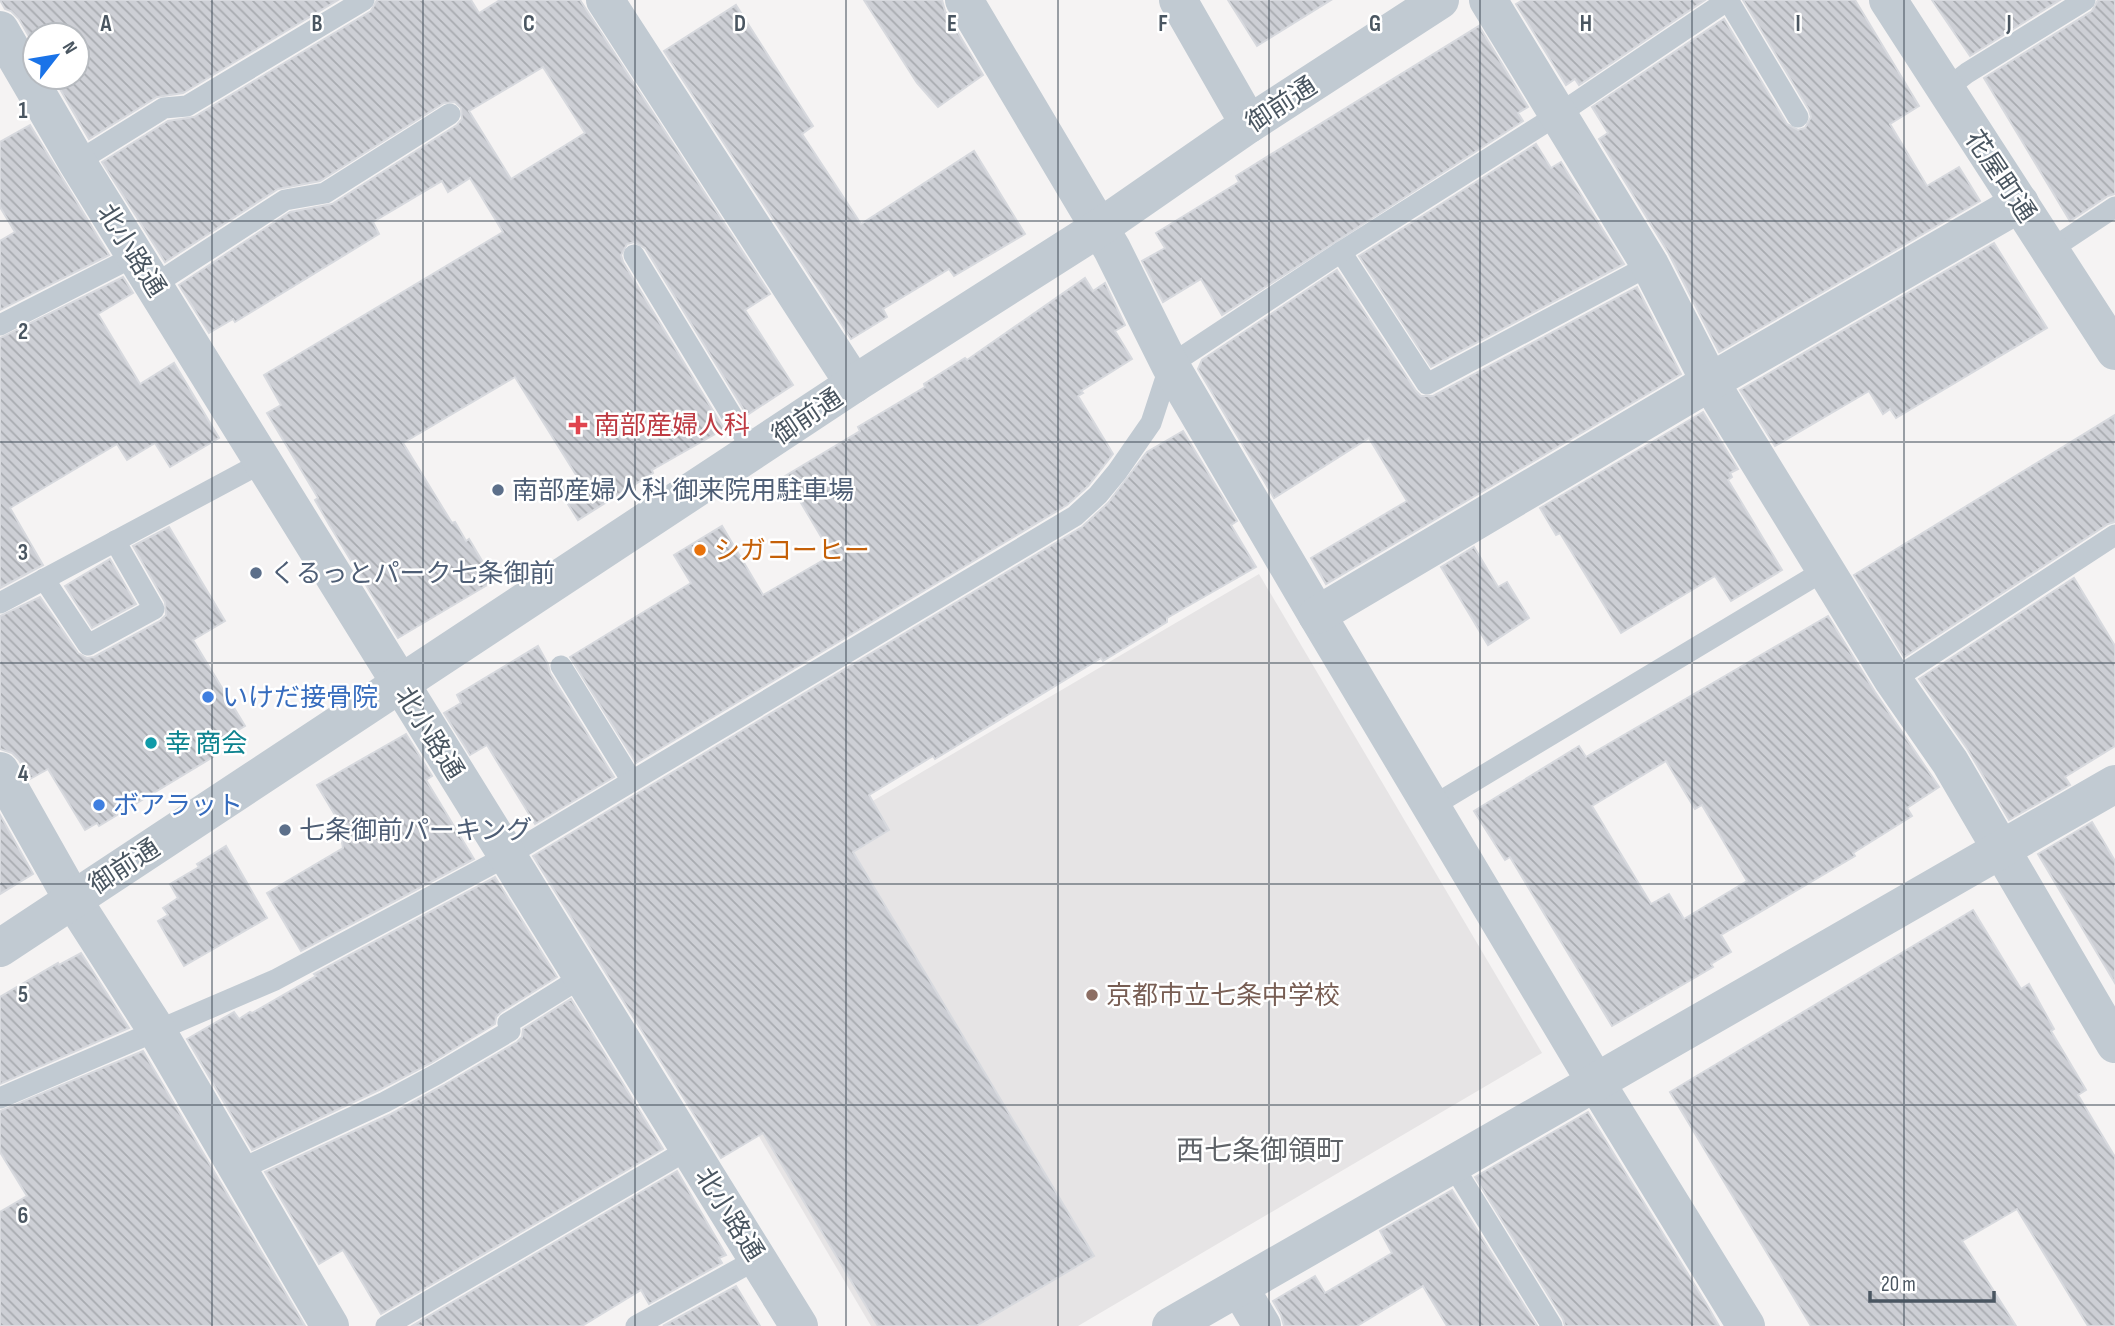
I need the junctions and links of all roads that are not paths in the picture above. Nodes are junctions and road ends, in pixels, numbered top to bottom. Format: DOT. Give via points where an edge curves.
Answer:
graph roads {
  1 [pos="365,0"];
  2 [pos="605,0"];
  3 [pos="964,0"];
  4 [pos="1178,0"];
  5 [pos="1488,0"];
  6 [pos="1888,0"];
  7 [pos="2085,0"];
  8 [pos="1437,1"];
  9 [pos="0,30"];
  10 [pos="1945,90"];
  11 [pos="450,114"];
  12 [pos="1559,114"];
  13 [pos="1798,117"];
  14 [pos="1249,124"];
  15 [pos="77,162"];
  16 [pos="2020,203"];
  17 [pos="2115,207"];
  18 [pos="1098,228"];
  19 [pos="2050,250"];
  20 [pos="1341,252"];
  21 [pos="634,255"];
  22 [pos="1650,265"];
  23 [pos="145,270"];
  24 [pos="0,325"];
  25 [pos="2115,351"];
  26 [pos="1170,365"];
  27 [pos="1710,382"];
  28 [pos="853,384"];
  29 [pos="754,452"];
  30 [pos="263,462"];
  31 [pos="2115,535"];
  32 [pos="115,541"];
  33 [pos="1825,570"];
  34 [pos="44,579"];
  35 [pos="3,594"];
  36 [pos="1317,615"];
  37 [pos="561,666"];
  38 [pos="1893,680"];
  39 [pos="401,685"];
  40 [pos="0,771"];
  41 [pos="632,781"];
  42 [pos="2115,784"];
  43 [pos="1431,807"];
  44 [pos="2002,851"];
  45 [pos="507,856"];
  46 [pos="73,900"];
  47 [pos="0,948"];
  48 [pos="582,976"];
  49 [pos="157,1031"];
  50 [pos="2115,1044"];
  51 [pos="1595,1081"];
  52 [pos="0,1098"];
  53 [pos="689,1149"];
  54 [pos="1452,1164"];
  55 [pos="239,1170"];
  56 [pos="758,1259"];
  57 [pos="1239,1287"];
  58 [pos="330,1326"];
  59 [pos="386,1326"];
  60 [pos="636,1326"];
  61 [pos="799,1326"];
  62 [pos="1171,1326"];
  63 [pos="1262,1326"];
  64 [pos="1552,1326"];
  65 [pos="1746,1326"];
  1 -- 15 [label="lane" via="187,106 164,108"];
  2 -- 28 [label="street"];
  3 -- 18 [label="street"];
  4 -- 14 [label="street"];
  5 -- 12 [label="street"];
  6 -- 10 [label="street, 花屋町通"];
  7 -- 10 [label="lane"];
  8 -- 14 [label="street, 御前通"];
  9 -- 15 [label="street, 北小路通"];
  10 -- 16 [label="street, 花屋町通"];
  11 -- 23 [label="lane" via="325,193 285,200"];
  12 -- 13 [label="lane" via="1728,0"];
  12 -- 20 [label="lane"];
  12 -- 22 [label="street"];
  14 -- 18 [label="street, 御前通"];
  15 -- 23 [label="street, 北小路通"];
  16 -- 19 [label="street, 花屋町通"];
  16 -- 27 [label="street"];
  17 -- 19 [label="lane"];
  18 -- 26 [label="street"];
  18 -- 28 [label="street, 御前通"];
  19 -- 25 [label="street, 花屋町通"];
  20 -- 22 [label="lane" via="1427,384"];
  20 -- 26 [label="lane"];
  21 -- 29 [label="lane"];
  22 -- 27 [label="street"];
  23 -- 24 [label="lane"];
  23 -- 30 [label="street, 北小路通"];
  26 -- 36 [label="street"];
  26 -- 41 [label="lane" via="1151,423 1117,472 1075,516"];
  27 -- 33 [label="street"];
  27 -- 36 [label="street"];
  28 -- 29 [label="street, 御前通"];
  29 -- 39 [label="street, 御前通"];
  30 -- 32 [label="lane"];
  30 -- 39 [label="street, 北小路通"];
  31 -- 38 [label="lane"];
  32 -- 34 [label="lane"];
  32 -- 34 [label="lane" via="154,609 88,645"];
  33 -- 38 [label="street"];
  33 -- 43 [label="lane"];
  34 -- 35 [label="lane"];
  36 -- 43 [label="street"];
  37 -- 41 [label="lane"];
  38 -- 44 [label="street" via="1950,762"];
  39 -- 45 [label="street, 北小路通"];
  39 -- 46 [label="street, 御前通"];
  40 -- 46 [label="street"];
  41 -- 45 [label="lane"];
  42 -- 44 [label="street"];
  43 -- 51 [label="street"];
  44 -- 50 [label="street"];
  44 -- 51 [label="street"];
  45 -- 48 [label="street, 北小路通"];
  45 -- 49 [label="lane" via="275,980"];
  46 -- 47 [label="street, 御前通"];
  46 -- 49 [label="street"];
  48 -- 53 [label="street, 北小路通"];
  48 -- 55 [label="lane" via="508,1023 510,1031 437,1074"];
  49 -- 52 [label="lane"];
  49 -- 55 [label="street"];
  51 -- 54 [label="street"];
  51 -- 65 [label="street"];
  53 -- 56 [label="street, 北小路通"];
  53 -- 59 [label="lane"];
  54 -- 57 [label="street"];
  54 -- 64 [label="lane"];
  55 -- 58 [label="street"];
  56 -- 60 [label="lane"];
  56 -- 61 [label="street, 北小路通"];
  57 -- 62 [label="street"];
  57 -- 63 [label="street"];
}
